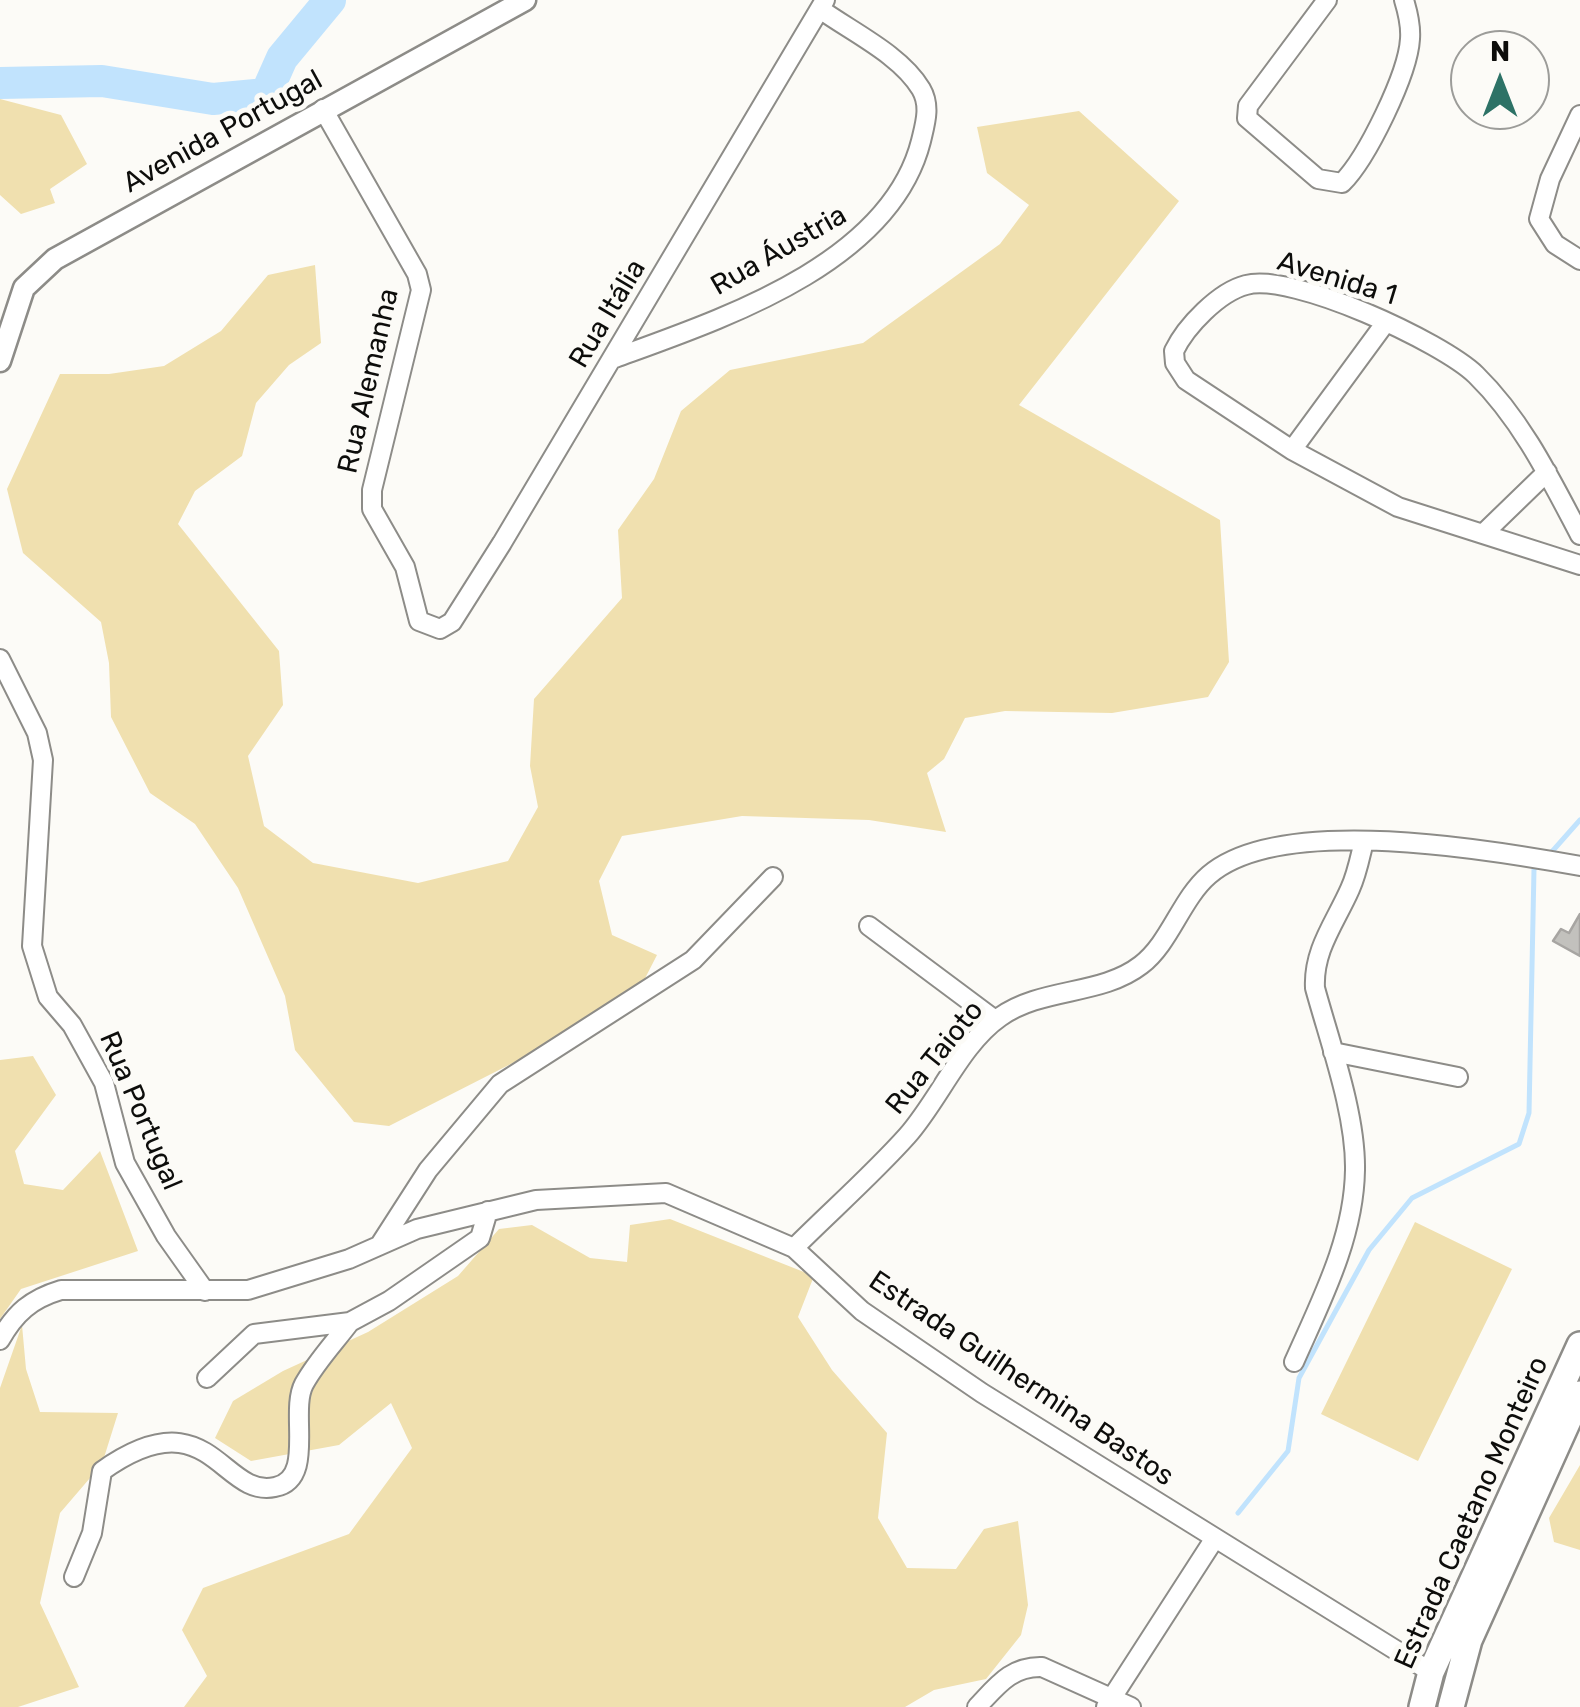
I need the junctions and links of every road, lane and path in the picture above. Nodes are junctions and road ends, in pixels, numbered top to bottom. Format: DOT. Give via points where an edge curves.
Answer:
graph roads {
  1 [pos="524,0"];
  2 [pos="1328,0"];
  3 [pos="1404,0"];
  4 [pos="822,5"];
  5 [pos="323,109"];
  6 [pos="1580,115"];
  7 [pos="1580,260"];
  8 [pos="1386,322"];
  9 [pos="614,358"];
  10 [pos="0,361"];
  11 [pos="1292,450"];
  12 [pos="1547,472"];
  13 [pos="1484,533"];
  14 [pos="1580,535"];
  15 [pos="1580,565"];
  16 [pos="419,621"];
  17 [pos="0,659"];
  18 [pos="1364,841"];
  19 [pos="1580,866"];
  20 [pos="773,877"];
  21 [pos="869,926"];
  22 [pos="994,1020"];
  23 [pos="1333,1052"];
  24 [pos="1458,1077"];
  25 [pos="488,1211"];
  26 [pos="380,1243"];
  27 [pos="794,1248"];
  28 [pos="205,1291"];
  29 [pos="350,1322"];
  30 [pos="0,1340"];
  31 [pos="1580,1345"];
  32 [pos="1294,1362"];
  33 [pos="207,1378"];
  34 [pos="1580,1394"];
  35 [pos="1215,1538"];
  36 [pos="74,1578"];
  37 [pos="1431,1672"];
  38 [pos="1109,1702"];
  39 [pos="977,1707"];
  40 [pos="1131,1707"];
  41 [pos="1422,1707"];
  42 [pos="1451,1707"];
  1 -- 5 [label="street, Avenida Portugal"];
  2 -- 3 [label="street" via="1248,106 1247,118 1332,184 1342,182 1362,156 1403,71 1410,40"];
  4 -- 9 [label="street, Rua Itália"];
  4 -- 9 [label="street, Rua Áustria" via="904,68 923,92 927,116 899,194 844,252 726,315"];
  5 -- 10 [label="street, Avenida Portugal" via="55,258 24,288"];
  5 -- 16 [label="street, Rua Alemanha" via="421,290 372,490 372,509 405,566"];
  6 -- 7 [label="street" via="1538,219 1555,244"];
  8 -- 11 [label="street"];
  8 -- 11 [label="street, Avenida 1" via="1286,287 1246,284 1179,341 1175,363 1186,380"];
  8 -- 12 [label="street, Avenida 1" via="1419,334 1474,372"];
  9 -- 16 [label="street, Rua Itália" via="452,622 440,628"];
  11 -- 13 [label="street, Avenida 1" via="1398,507"];
  12 -- 13 [label="street"];
  12 -- 14 [label="street, Avenida 1"];
  13 -- 15 [label="street, Avenida 1"];
  17 -- 28 [label="street, Rua Portugal" via="37,733 43,760 32,946 48,998 91,1054 125,1163"];
  18 -- 19 [label="street, Rua Taioto" via="1441,844"];
  18 -- 22 [label="street, Rua Taioto" via="1298,843 1237,857 1189,895 1142,964 1116,978 1022,1002"];
  18 -- 23 [label="street" via="1353,884 1314,970"];
  20 -- 26 [label="street" via="693,960 500,1084 437,1158"];
  21 -- 22 [label="street"];
  22 -- 27 [label="street, Rua Taioto" via="908,1135"];
  23 -- 24 [label="street"];
  23 -- 32 [label="street" via="1355,1172 1344,1241"];
  25 -- 26 [label="street, Estrada Guilhermina Bastos"];
  25 -- 27 [label="street, Estrada Guilhermina Bastos" via="536,1200 666,1193"];
  25 -- 29 [label="street" via="480,1238"];
  26 -- 28 [label="street, Estrada Guilhermina Bastos" via="287,1280"];
  27 -- 35 [label="street, Estrada Guilhermina Bastos" via="877,1321"];
  28 -- 30 [label="street, Estrada Guilhermina Bastos" via="61,1290 13,1318"];
  29 -- 33 [label="street" via="254,1334"];
  29 -- 36 [label="street" via="302,1386 293,1476 278,1487 256,1488 190,1444 159,1442 121,1458 102,1471 92,1533"];
  31 -- 37 [label="main road, Estrada Caetano Monteiro"];
  34 -- 42 [label="main road, Estrada Caetano Monteiro" via="1469,1640"];
  35 -- 37 [label="street, Estrada Guilhermina Bastos"];
  35 -- 38 [label="street"];
  37 -- 41 [label="main road, Estrada Caetano Monteiro"];
  38 -- 39 [label="street" via="1028,1666 1010,1673"];
  38 -- 40 [label="street"];
}
